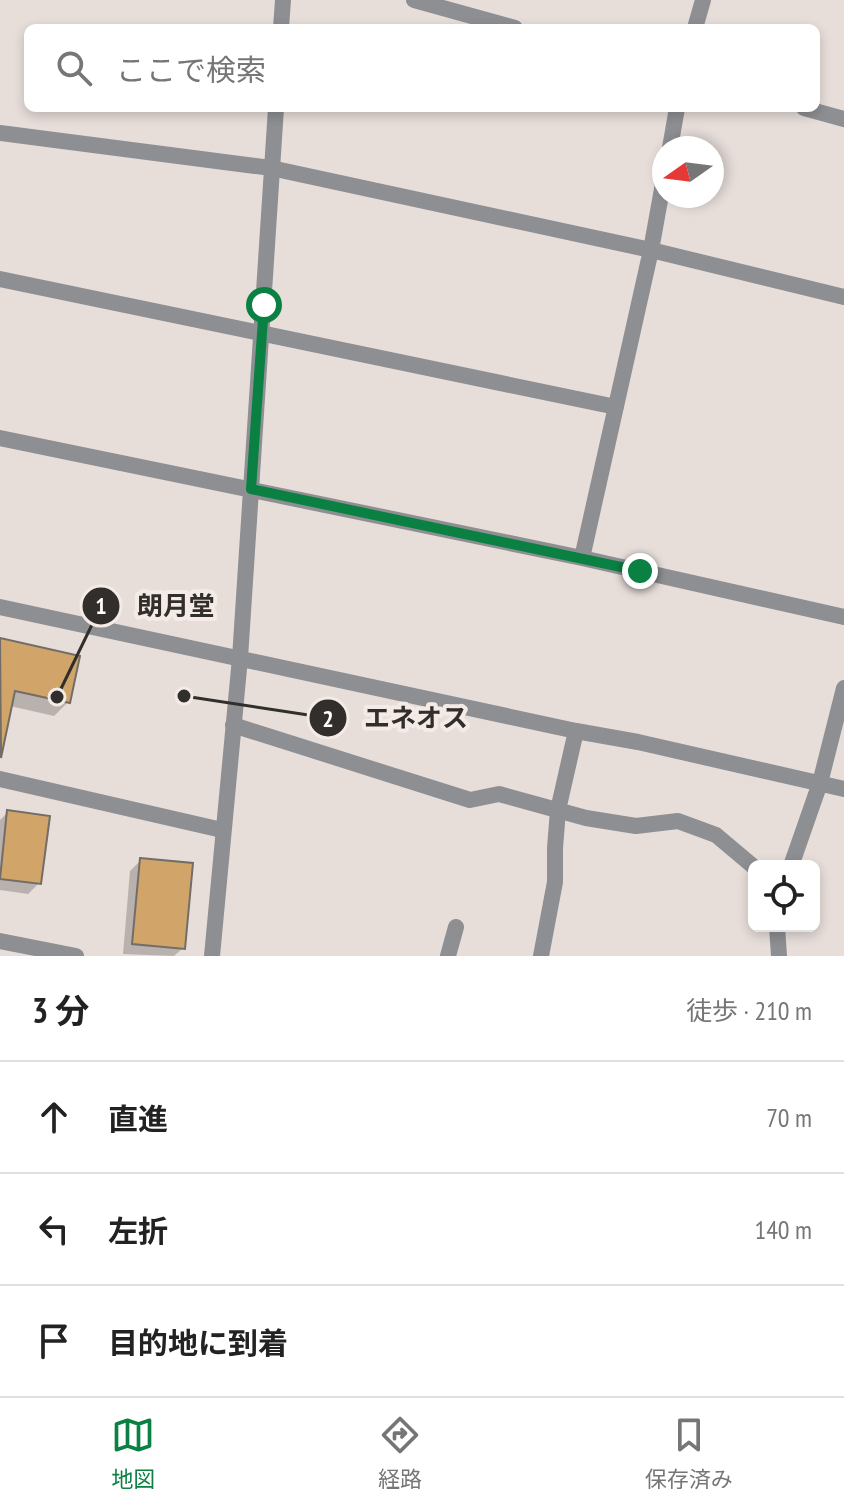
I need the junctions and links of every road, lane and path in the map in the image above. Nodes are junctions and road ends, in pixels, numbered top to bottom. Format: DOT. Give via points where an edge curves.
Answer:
graph roads {
  1 [pos="283,0"];
  2 [pos="414,0"];
  3 [pos="703,0"];
  4 [pos="281,24"];
  5 [pos="501,24"];
  6 [pos="696,24"];
  7 [pos="276,112"];
  8 [pos="676,112"];
  9 [pos="819,112"];
  10 [pos="844,119"];
  11 [pos="0,133"];
  12 [pos="672,136"];
  13 [pos="271,168"];
  14 [pos="659,208"];
  15 [pos="651,250"];
  16 [pos="0,279"];
  17 [pos="844,297"];
  18 [pos="263,332"];
  19 [pos="616,407"];
  20 [pos="0,438"];
  21 [pos="251,489"];
  22 [pos="582,558"];
  23 [pos="0,607"];
  24 [pos="844,617"];
  25 [pos="240,658"];
  26 [pos="844,688"];
  27 [pos="233,725"];
  28 [pos="576,731"];
  29 [pos="0,779"];
  30 [pos="820,783"];
  31 [pos="844,789"];
  32 [pos="558,810"];
  33 [pos="222,830"];
  34 [pos="793,860"];
  35 [pos="748,862"];
  36 [pos="456,927"];
  37 [pos="777,932"];
  38 [pos="0,941"];
  39 [pos="76,956"];
  40 [pos="212,956"];
  41 [pos="448,956"];
  42 [pos="541,956"];
  43 [pos="779,956"];
  1 -- 4 [label="street"];
  2 -- 5 [label="street"];
  3 -- 6 [label="street"];
  7 -- 13 [label="street"];
  8 -- 12 [label="street"];
  9 -- 10 [label="street"];
  11 -- 13 [label="street"];
  13 -- 15 [label="street"];
  13 -- 18 [label="street"];
  14 -- 15 [label="street"];
  15 -- 17 [label="street"];
  15 -- 19 [label="street"];
  16 -- 18 [label="street"];
  18 -- 19 [label="street"];
  18 -- 21 [label="street"];
  19 -- 22 [label="street"];
  20 -- 21 [label="street"];
  21 -- 22 [label="street"];
  21 -- 25 [label="street"];
  22 -- 24 [label="street"];
  23 -- 25 [label="street"];
  25 -- 27 [label="street"];
  25 -- 28 [label="street"];
  26 -- 30 [label="street"];
  27 -- 32 [label="street" via="470,800 499,794"];
  27 -- 33 [label="street"];
  28 -- 30 [label="street"];
  28 -- 32 [label="street"];
  29 -- 33 [label="street"];
  30 -- 31 [label="street"];
  30 -- 34 [label="street"];
  32 -- 35 [label="street" via="636,826 678,821 716,835"];
  32 -- 42 [label="street" via="555,882"];
  33 -- 40 [label="street"];
  36 -- 41 [label="street"];
  37 -- 43 [label="street"];
  38 -- 39 [label="street"];
}
